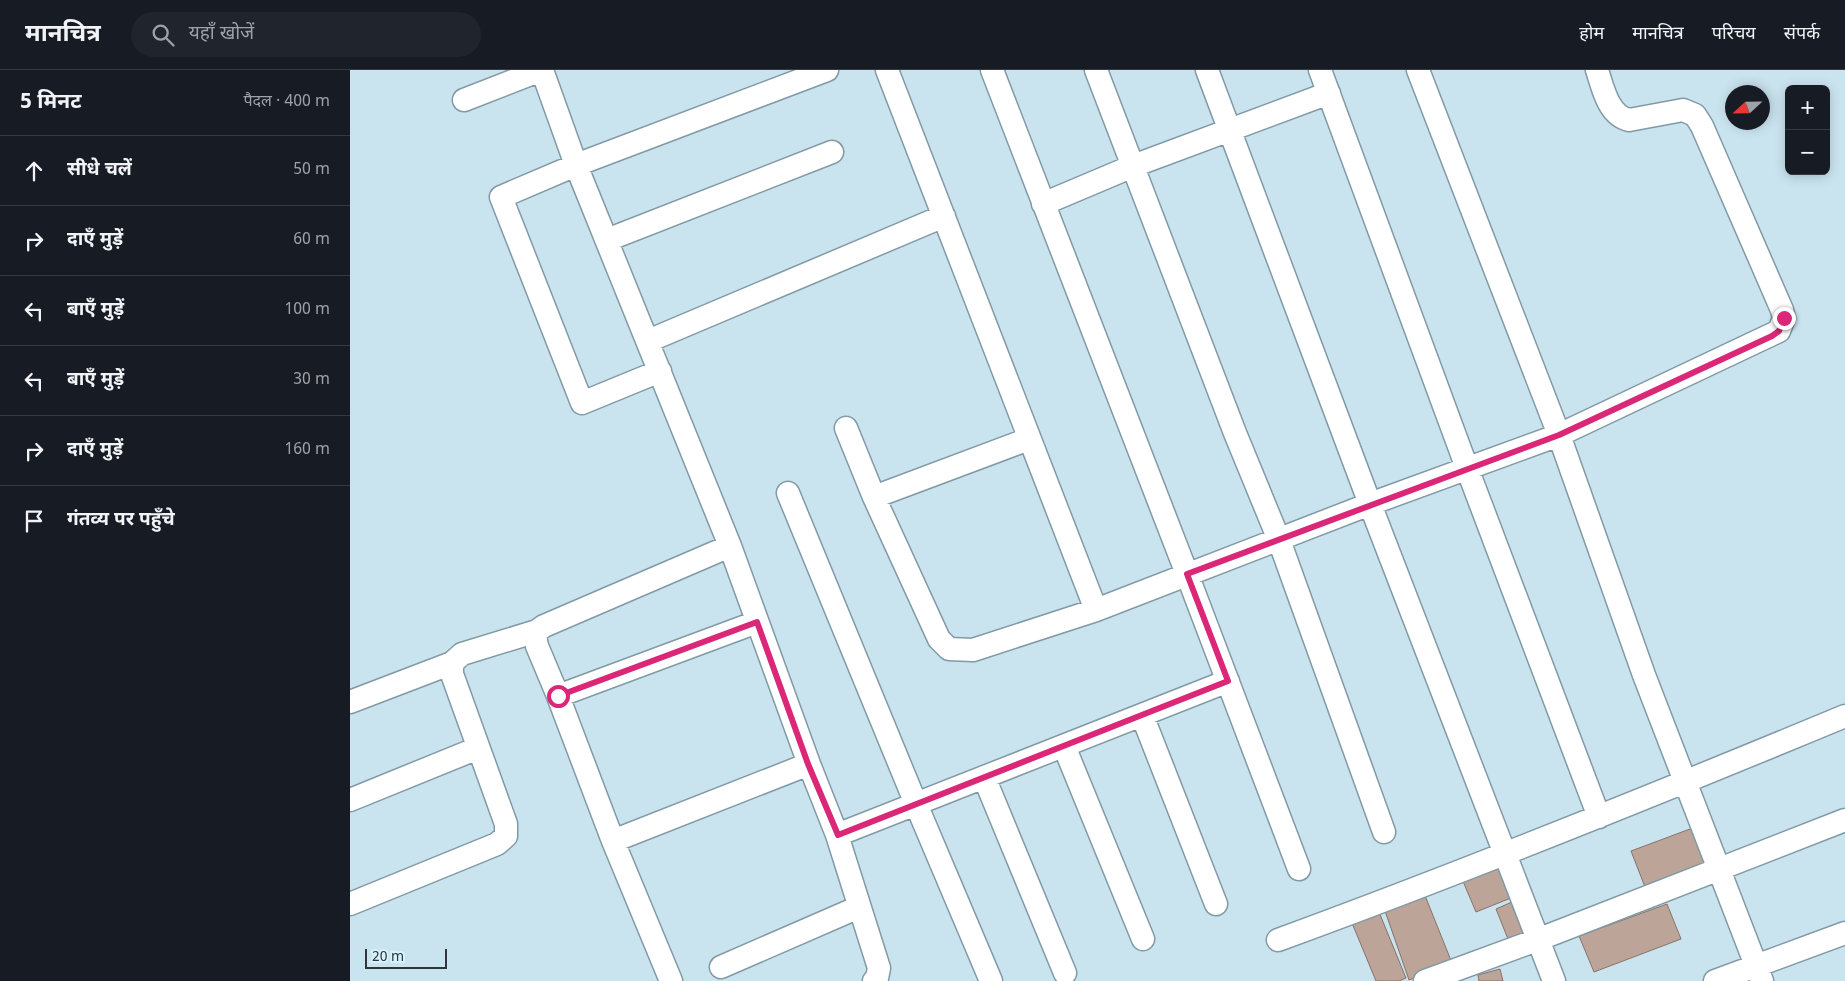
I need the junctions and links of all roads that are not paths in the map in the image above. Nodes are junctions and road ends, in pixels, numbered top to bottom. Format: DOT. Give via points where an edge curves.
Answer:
graph roads {
  1 [pos="541,70"];
  2 [pos="827,70"];
  3 [pos="887,70"];
  4 [pos="992,70"];
  5 [pos="1096,70"];
  6 [pos="1207,70"];
  7 [pos="1320,70"];
  8 [pos="1418,70"];
  9 [pos="1597,70"];
  10 [pos="1329,93"];
  11 [pos="464,100"];
  12 [pos="1231,130"];
  13 [pos="832,152"];
  14 [pos="576,165"];
  15 [pos="1133,166"];
  16 [pos="1043,204"];
  17 [pos="944,216"];
  18 [pos="607,240"];
  19 [pos="648,341"];
  20 [pos="660,371"];
  21 [pos="846,428"];
  22 [pos="1559,435"];
  23 [pos="1029,439"];
  24 [pos="1467,468"];
  25 [pos="788,493"];
  26 [pos="874,497"];
  27 [pos="1370,504"];
  28 [pos="1279,540"];
  29 [pos="730,546"];
  30 [pos="1187,574"];
  31 [pos="1096,610"];
  32 [pos="757,622"];
  33 [pos="537,631"];
  34 [pos="452,663"];
  35 [pos="1228,681"];
  36 [pos="558,696"];
  37 [pos="350,702"];
  38 [pos="1142,715"];
  39 [pos="1845,716"];
  40 [pos="1064,746"];
  41 [pos="478,748"];
  42 [pos="808,764"];
  43 [pos="984,777"];
  44 [pos="1686,782"];
  45 [pos="350,800"];
  46 [pos="916,804"];
  47 [pos="1599,817"];
  48 [pos="1845,820"];
  49 [pos="1384,832"];
  50 [pos="838,835"];
  51 [pos="613,841"];
  52 [pos="1506,853"];
  53 [pos="1299,869"];
  54 [pos="1720,870"];
  55 [pos="350,904"];
  56 [pos="1216,904"];
  57 [pos="860,907"];
  58 [pos="1845,933"];
  59 [pos="1143,939"];
  60 [pos="1278,940"];
  61 [pos="1537,940"];
  62 [pos="721,967"];
  63 [pos="1065,973"];
  64 [pos="1759,974"];
  65 [pos="671,981"];
  66 [pos="874,981"];
  67 [pos="991,981"];
  68 [pos="1425,981"];
  69 [pos="1554,981"];
  70 [pos="1715,981"];
  1 -- 11 [label="street"];
  1 -- 14 [label="street"];
  2 -- 14 [label="street"];
  3 -- 17 [label="street"];
  4 -- 16 [label="street"];
  5 -- 15 [label="street"];
  6 -- 12 [label="street"];
  7 -- 10 [label="street"];
  8 -- 22 [label="street"];
  9 -- 22 [label="street" via="1609,103 1621,118 1629,120 1683,110 1695,115 1784,318 1779,331 1772,336"];
  10 -- 12 [label="street"];
  10 -- 24 [label="street"];
  12 -- 15 [label="street"];
  12 -- 27 [label="street"];
  13 -- 18 [label="street"];
  14 -- 18 [label="street"];
  14 -- 20 [label="street" via="501,197 582,403"];
  15 -- 16 [label="street"];
  15 -- 28 [label="street"];
  16 -- 30 [label="street"];
  17 -- 19 [label="street"];
  17 -- 23 [label="street"];
  18 -- 19 [label="street"];
  19 -- 20 [label="street"];
  20 -- 29 [label="street"];
  21 -- 26 [label="street"];
  22 -- 24 [label="street"];
  22 -- 44 [label="street" via="1644,675"];
  23 -- 26 [label="street"];
  23 -- 31 [label="street"];
  24 -- 27 [label="street"];
  24 -- 47 [label="street"];
  25 -- 46 [label="street"];
  26 -- 31 [label="street" via="939,639 949,649 973,650"];
  27 -- 28 [label="street"];
  27 -- 52 [label="street"];
  28 -- 30 [label="street"];
  28 -- 49 [label="street"];
  29 -- 32 [label="street"];
  29 -- 33 [label="street"];
  30 -- 31 [label="street"];
  30 -- 35 [label="street"];
  32 -- 36 [label="street"];
  32 -- 42 [label="street"];
  33 -- 34 [label="street" via="462,654"];
  33 -- 36 [label="street" via="537,646"];
  34 -- 37 [label="street"];
  34 -- 41 [label="street" via="452,674"];
  35 -- 38 [label="street"];
  35 -- 53 [label="street"];
  36 -- 51 [label="street"];
  38 -- 40 [label="street"];
  38 -- 56 [label="street"];
  39 -- 44 [label="street"];
  40 -- 43 [label="street"];
  40 -- 59 [label="street"];
  41 -- 45 [label="street"];
  41 -- 55 [label="street" via="506,824 506,836 497,844"];
  42 -- 50 [label="street"];
  42 -- 51 [label="street"];
  43 -- 46 [label="street"];
  43 -- 63 [label="street"];
  44 -- 47 [label="street"];
  44 -- 54 [label="street"];
  46 -- 50 [label="street"];
  46 -- 67 [label="street"];
  47 -- 52 [label="street"];
  48 -- 54 [label="street"];
  50 -- 57 [label="street"];
  51 -- 65 [label="street"];
  52 -- 60 [label="street"];
  52 -- 61 [label="street"];
  54 -- 61 [label="street"];
  54 -- 64 [label="street"];
  57 -- 62 [label="street"];
  57 -- 66 [label="street" via="879,968"];
  58 -- 64 [label="street"];
  61 -- 68 [label="street"];
  61 -- 69 [label="street"];
  64 -- 70 [label="street"];
}
